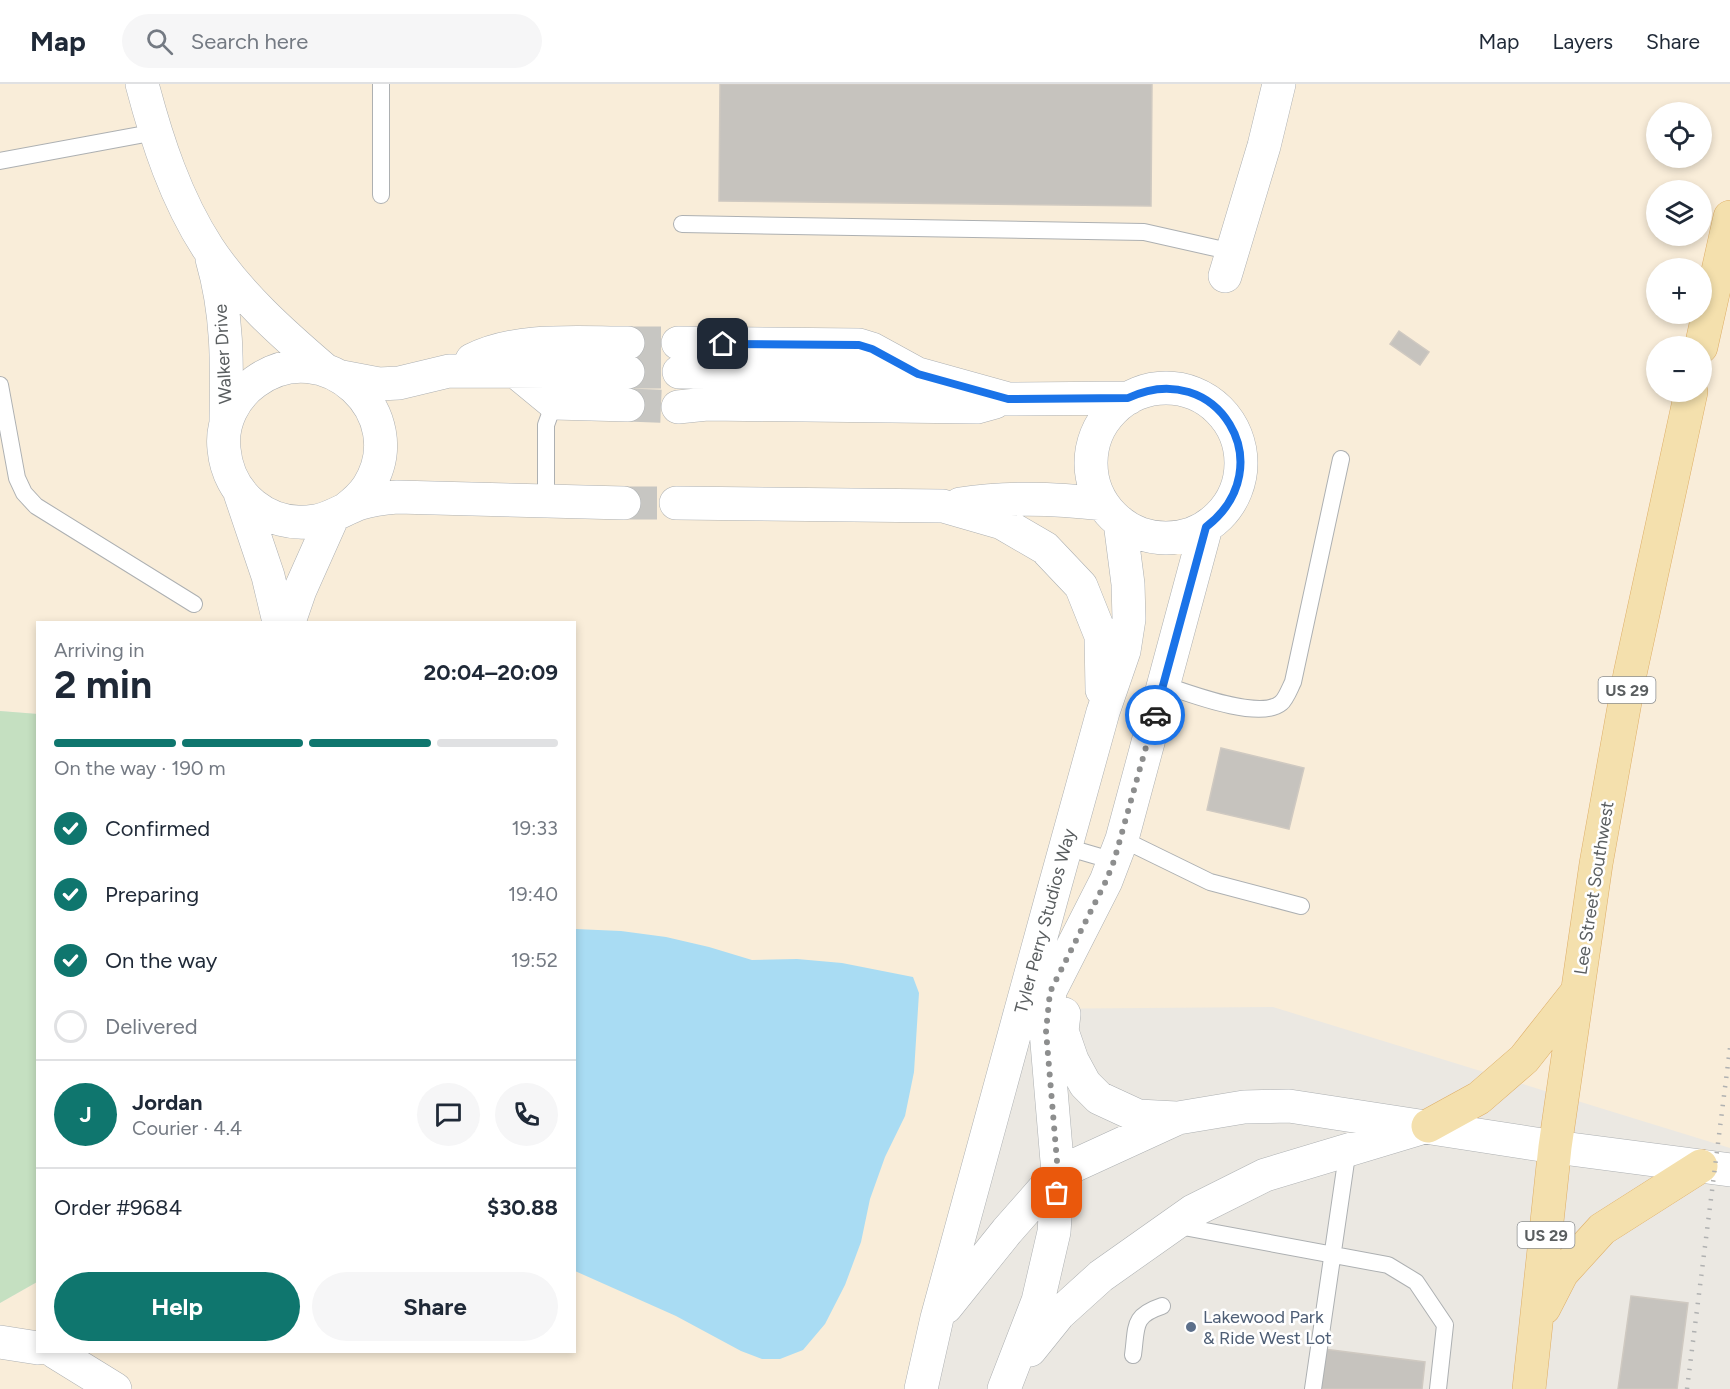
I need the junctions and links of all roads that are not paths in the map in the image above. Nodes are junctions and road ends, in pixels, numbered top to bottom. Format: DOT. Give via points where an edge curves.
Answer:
graph roads {
  1 [pos="142,84"];
  2 [pos="381,84"];
  3 [pos="1279,84"];
  4 [pos="156,132"];
  5 [pos="0,161"];
  6 [pos="381,195"];
  7 [pos="1730,217"];
  8 [pos="682,224"];
  9 [pos="208,248"];
  10 [pos="1229,264"];
  11 [pos="1703,336"];
  12 [pos="678,358"];
  13 [pos="448,371"];
  14 [pos="515,371"];
  15 [pos="334,374"];
  16 [pos="0,386"];
  17 [pos="1128,398"];
  18 [pos="1008,399"];
  19 [pos="1689,402"];
  20 [pos="554,403"];
  21 [pos="628,405"];
  22 [pos="678,407"];
  23 [pos="226,425"];
  24 [pos="4,429"];
  25 [pos="1341,459"];
  26 [pos="240,493"];
  27 [pos="546,501"];
  28 [pos="624,503"];
  29 [pos="676,503"];
  30 [pos="943,506"];
  31 [pos="339,513"];
  32 [pos="1111,513"];
  33 [pos="1206,527"];
  34 [pos="194,604"];
  35 [pos="279,621"];
  36 [pos="289,621"];
  37 [pos="1164,685"];
  38 [pos="1103,712"];
  39 [pos="1066,847"];
  40 [pos="1118,850"];
  41 [pos="1301,906"];
  42 [pos="1076,939"];
  43 [pos="1577,992"];
  44 [pos="1353,1115"];
  45 [pos="1178,1118"];
  46 [pos="1428,1126"];
  47 [pos="1555,1147"];
  48 [pos="1348,1150"];
  49 [pos="1715,1168"];
  50 [pos="1058,1173"];
  51 [pos="1173,1225"];
  52 [pos="1332,1256"];
  53 [pos="1162,1306"];
  54 [pos="937,1317"];
  55 [pos="1536,1323"];
  56 [pos="0,1342"];
  57 [pos="36,1348"];
  58 [pos="57,1353"];
  59 [pos="1133,1355"];
  60 [pos="1008,1381"];
  61 [pos="115,1389"];
  62 [pos="921,1389"];
  63 [pos="1313,1389"];
  64 [pos="1438,1389"];
  65 [pos="1529,1389"];
  1 -- 4 [label="street, Walker Drive"];
  2 -- 6 [label="lane"];
  3 -- 10 [label="street"];
  4 -- 5 [label="lane"];
  4 -- 9 [label="street, Walker Drive" via="169,171"];
  7 -- 11 [label="main road"];
  8 -- 10 [label="lane" via="1144,232"];
  9 -- 15 [label="street, Walker Drive" via="266,315"];
  9 -- 23 [label="street, Walker Drive" via="226,332"];
  12 -- 18 [label="street" via="918,374"];
  13 -- 14 [label="street"];
  13 -- 14 [label="street" via="484,354 541,342 628,358"];
  13 -- 15 [label="street" via="379,384"];
  14 -- 20 [label="street"];
  15 -- 23 [label="street" via="307,366 272,372 243,392"];
  15 -- 31 [label="street" via="358,391 369,405 380,440 379,457 367,488"];
  16 -- 24 [label="lane"];
  17 -- 18 [label="street"];
  17 -- 32 [label="street" via="1102,423 1092,446 1093,482"];
  17 -- 33 [label="street" via="1163,388 1185,390 1207,400 1231,425 1240,452 1239,481 1230,502"];
  18 -- 22 [label="street" via="977,407"];
  19 -- 43 [label="main road, Lee Street Southwest / US 29" via="1630,674"];
  20 -- 21 [label="street"];
  20 -- 27 [label="lane" via="546,425"];
  23 -- 26 [label="street" via="225,461"];
  24 -- 34 [label="lane" via="17,478 36,506"];
  25 -- 37 [label="lane" via="1293,682 1281,703 1265,710 1226,705"];
  26 -- 31 [label="street" via="252,505 282,520 316,521"];
  26 -- 35 [label="street"];
  27 -- 28 [label="street"];
  27 -- 31 [label="street" via="379,498"];
  29 -- 30 [label="street"];
  30 -- 32 [label="street" via="1007,499 1067,500"];
  30 -- 38 [label="street" via="1002,523 1045,548 1081,586 1101,636"];
  31 -- 36 [label="street" via="300,590"];
  32 -- 33 [label="street" via="1140,533 1162,538 1185,536"];
  32 -- 38 [label="street, Tyler Perry Studios Way" via="1128,584 1128,619 1124,651"];
  33 -- 37 [label="street, Tyler Perry Studios Way"];
  37 -- 40 [label="street, Tyler Perry Studios Way"];
  38 -- 39 [label="street, Tyler Perry Studios Way"];
  39 -- 40 [label="lane"];
  39 -- 54 [label="street, Tyler Perry Studios Way"];
  40 -- 41 [label="lane" via="1210,882"];
  40 -- 42 [label="street, Tyler Perry Studios Way"];
  42 -- 45 [label="street" via="1062,1031 1085,1084 1099,1098 1138,1116"];
  42 -- 50 [label="street, Tyler Perry Studios Way" via="1050,992 1046,1031"];
  43 -- 46 [label="main road" via="1524,1059 1479,1098"];
  43 -- 47 [label="main road, Lee Street Southwest / US 29"];
  44 -- 45 [label="street" via="1289,1106 1244,1107"];
  44 -- 46 [label="street"];
  44 -- 48 [label="lane"];
  45 -- 50 [label="street"];
  46 -- 47 [label="street"];
  46 -- 48 [label="street"];
  47 -- 49 [label="street"];
  47 -- 55 [label="main road, Lee Street Southwest / US 29"];
  48 -- 51 [label="street" via="1265,1175"];
  48 -- 52 [label="lane"];
  49 -- 55 [label="main road" via="1602,1229 1562,1273"];
  50 -- 54 [label="street"];
  50 -- 60 [label="street, Tyler Perry Studios Way" via="1054,1232 1038,1301"];
  51 -- 52 [label="lane"];
  51 -- 60 [label="street" via="1093,1283 1059,1314"];
  52 -- 63 [label="lane"];
  52 -- 64 [label="lane" via="1388,1265 1416,1282 1445,1325"];
  53 -- 59 [label="lane" via="1145,1312 1137,1323"];
  54 -- 62 [label="street, Tyler Perry Studios Way"];
  55 -- 65 [label="main road, Lee Street Southwest / US 29"];
  56 -- 57 [label="street"];
  58 -- 61 [label="street"];
}
